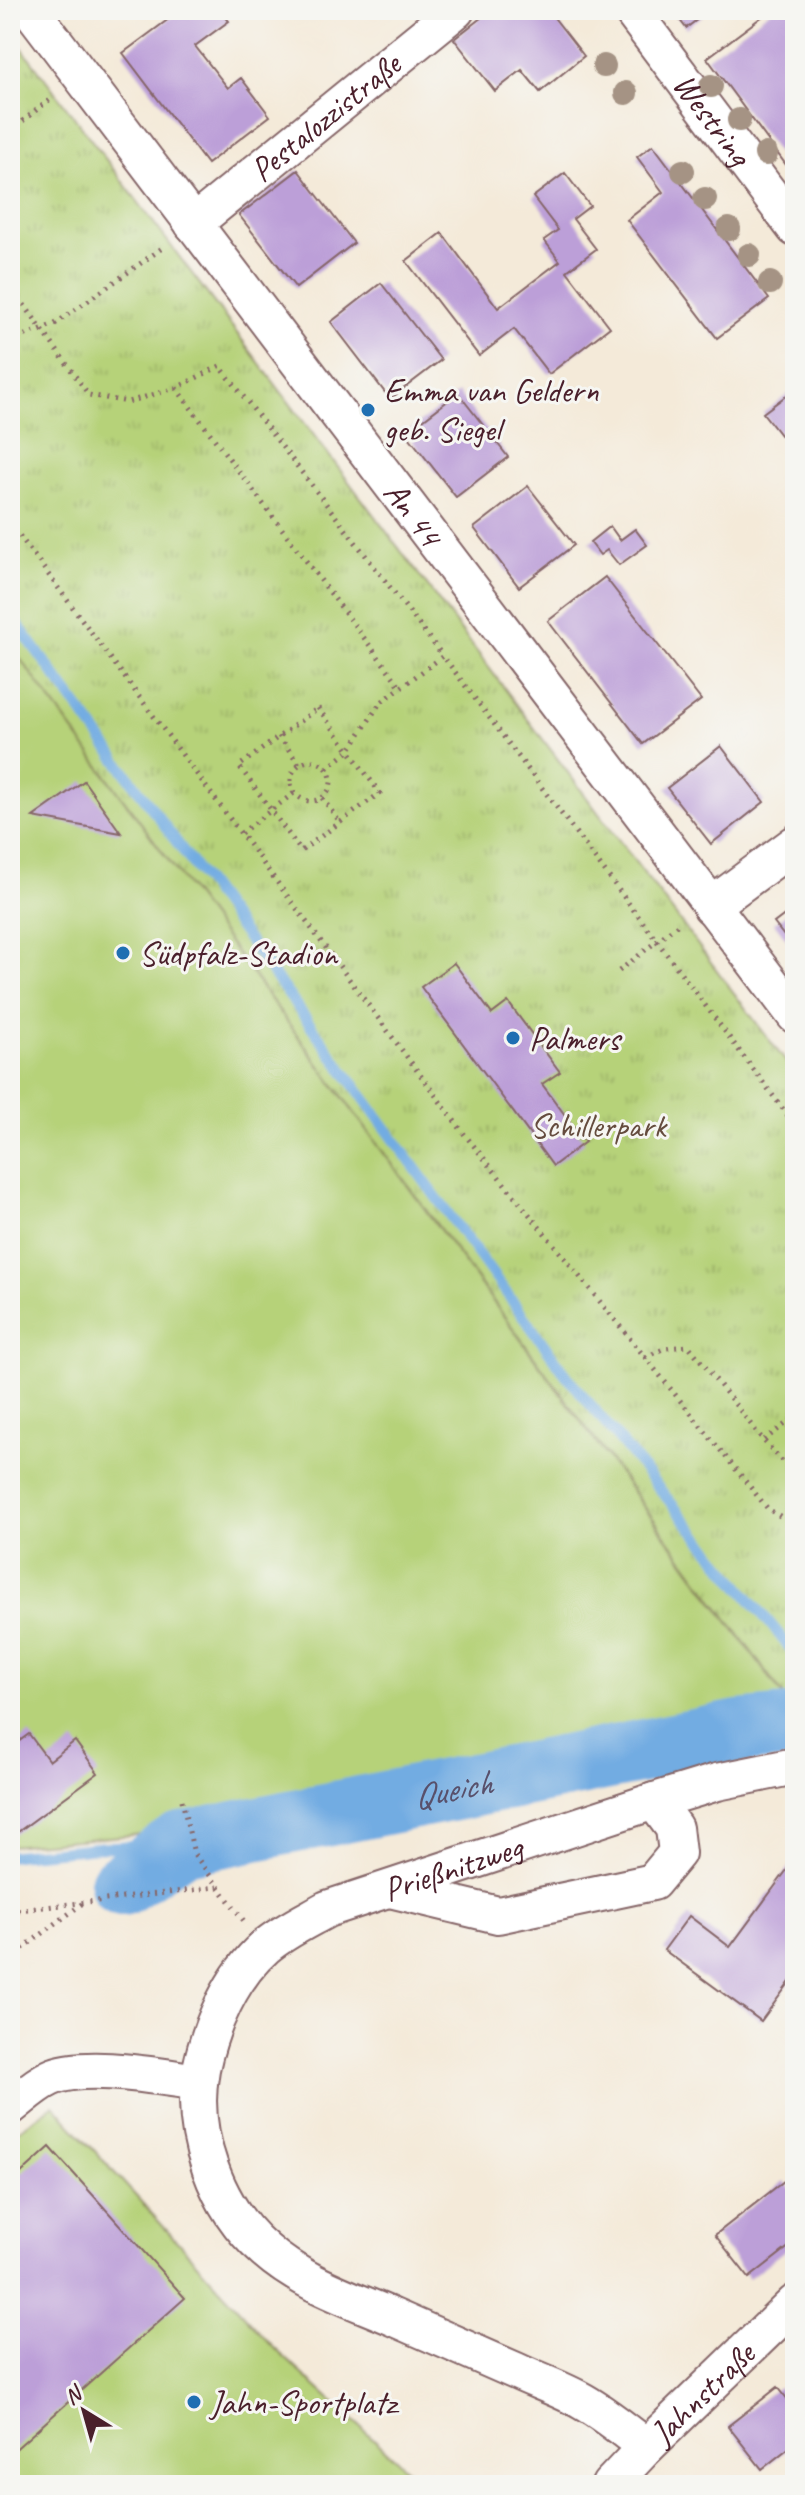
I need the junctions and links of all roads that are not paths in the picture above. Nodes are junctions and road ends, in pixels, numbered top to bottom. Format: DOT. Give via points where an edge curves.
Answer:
graph roads {
  1 [pos="31,10"];
  2 [pos="456,10"];
  3 [pos="631,10"];
  4 [pos="193,224"];
  5 [pos="795,228"];
  6 [pos="795,844"];
  7 [pos="709,903"];
  8 [pos="795,1015"];
  9 [pos="795,1766"];
  10 [pos="654,1801"];
  11 [pos="390,1889"];
  12 [pos="199,2082"];
  13 [pos="10,2107"];
  14 [pos="795,2303"];
  15 [pos="646,2447"];
  16 [pos="610,2485"];
  1 -- 4 [label="street, An 44"];
  2 -- 4 [label="street, Pestalozzistraße"];
  3 -- 5 [label="street, Westring"];
  4 -- 7 [label="street, An 44"];
  6 -- 7 [label="street"];
  7 -- 8 [label="street, An 44"];
  9 -- 10 [label="street, Prießnitzweg"];
  10 -- 11 [label="street, Prießnitzweg"];
  10 -- 11 [label="street" via="674,1828 677,1853 653,1882 498,1915"];
  11 -- 12 [label="street, Prießnitzweg" via="327,1909 264,1948 219,2014"];
  12 -- 13 [label="street" via="70,2072 51,2077"];
  12 -- 15 [label="street, Prießnitzweg" via="208,2162 237,2218 263,2249 313,2283 581,2401"];
  14 -- 15 [label="street, Jahnstraße"];
  15 -- 16 [label="street, Jahnstraße"];
}
